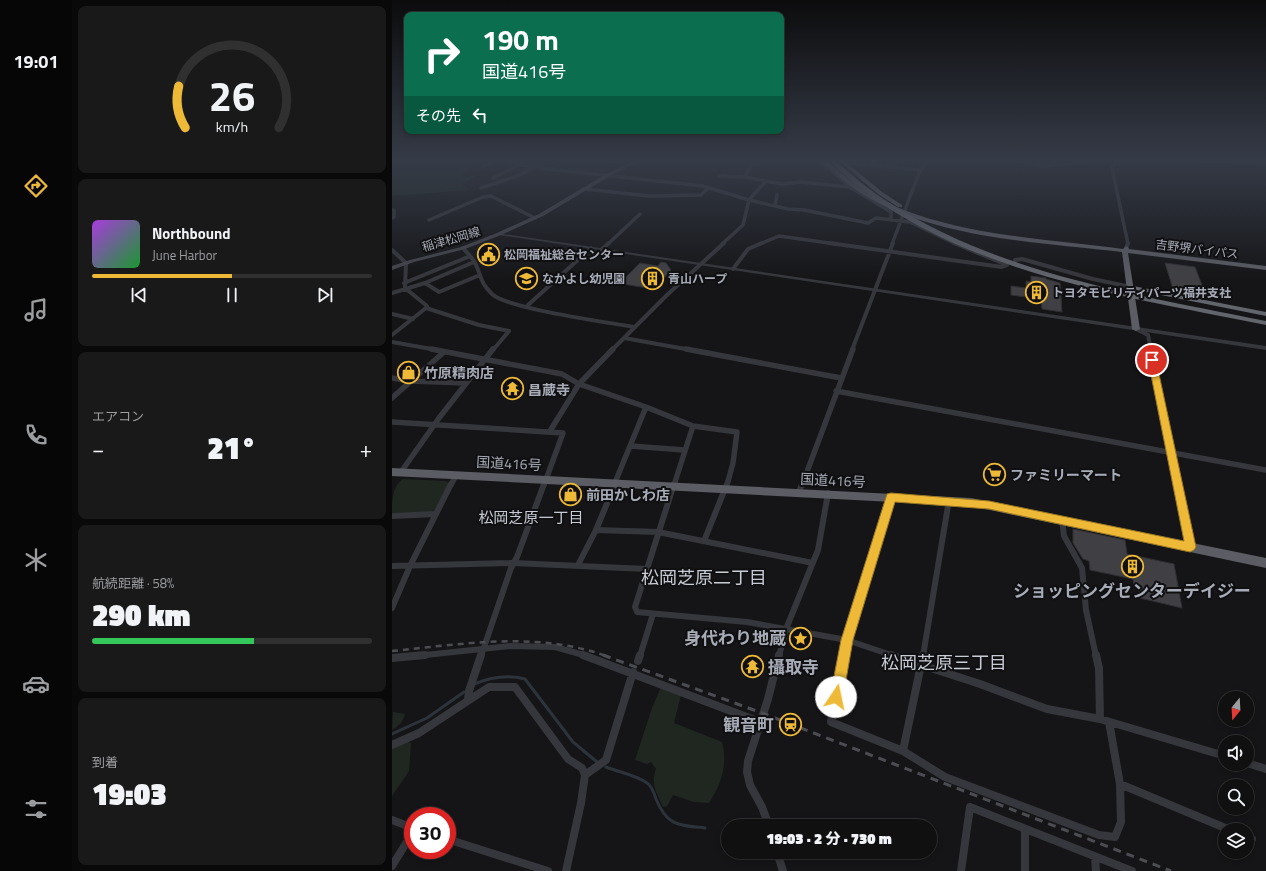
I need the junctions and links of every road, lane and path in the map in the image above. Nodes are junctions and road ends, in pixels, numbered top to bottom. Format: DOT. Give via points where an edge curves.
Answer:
graph roads {
  1 [pos="477,200"];
  2 [pos="498,200"];
  3 [pos="567,200"];
  4 [pos="749,200"];
  5 [pos="776,200"];
  6 [pos="871,200"];
  7 [pos="878,200"];
  8 [pos="881,200"];
  9 [pos="889,200"];
  10 [pos="909,200"];
  11 [pos="1119,200"];
  12 [pos="775,205"];
  13 [pos="392,210"];
  14 [pos="905,211"];
  15 [pos="640,214"];
  16 [pos="392,218"];
  17 [pos="535,218"];
  18 [pos="429,220"];
  19 [pos="891,220"];
  20 [pos="901,221"];
  21 [pos="499,234"];
  22 [pos="463,248"];
  23 [pos="591,248"];
  24 [pos="392,250"];
  25 [pos="601,250"];
  26 [pos="1126,250"];
  27 [pos="889,251"];
  28 [pos="468,257"];
  29 [pos="1015,260"];
  30 [pos="474,262"];
  31 [pos="406,263"];
  32 [pos="701,265"];
  33 [pos="1266,265"];
  34 [pos="392,268"];
  35 [pos="1266,268"];
  36 [pos="733,270"];
  37 [pos="480,275"];
  38 [pos="425,283"];
  39 [pos="405,285"];
  40 [pos="1131,287"];
  41 [pos="874,291"];
  42 [pos="392,293"];
  43 [pos="1133,299"];
  44 [pos="528,306"];
  45 [pos="426,308"];
  46 [pos="392,314"];
  47 [pos="1266,314"];
  48 [pos="413,318"];
  49 [pos="1266,322"];
  50 [pos="634,327"];
  51 [pos="1266,327"];
  52 [pos="1136,328"];
  53 [pos="392,335"];
  54 [pos="624,338"];
  55 [pos="392,342"];
  56 [pos="1266,348"];
  57 [pos="444,352"];
  58 [pos="484,359"];
  59 [pos="392,378"];
  60 [pos="841,378"];
  61 [pos="410,381"];
  62 [pos="465,383"];
  63 [pos="579,384"];
  64 [pos="836,391"];
  65 [pos="392,398"];
  66 [pos="646,407"];
  67 [pos="392,422"];
  68 [pos="433,425"];
  69 [pos="693,426"];
  70 [pos="550,431"];
  71 [pos="631,446"];
  72 [pos="684,450"];
  73 [pos="1173,453"];
  74 [pos="1266,470"];
  75 [pos="396,472"];
  76 [pos="456,475"];
  77 [pos="547,480"];
  78 [pos="614,483"];
  79 [pos="672,486"];
  80 [pos="726,489"];
  81 [pos="799,492"];
  82 [pos="828,494"];
  83 [pos="891,497"];
  84 [pos="949,500"];
  85 [pos="436,514"];
  86 [pos="392,516"];
  87 [pos="1062,520"];
  88 [pos="596,530"];
  89 [pos="658,532"];
  90 [pos="704,541"];
  91 [pos="1190,547"];
  92 [pos="513,563"];
  93 [pos="1266,563"];
  94 [pos="813,564"];
  95 [pos="578,565"];
  96 [pos="392,566"];
  97 [pos="410,566"];
  98 [pos="647,569"];
  99 [pos="392,608"];
  100 [pos="654,614"];
  101 [pos="786,629"];
  102 [pos="847,640"];
  103 [pos="484,648"];
  104 [pos="392,658"];
  105 [pos="638,661"];
  106 [pos="921,665"];
  107 [pos="633,672"];
  108 [pos="468,700"];
  109 [pos="1104,720"];
  110 [pos="760,722"];
  111 [pos="392,745"];
  112 [pos="903,751"];
  113 [pos="1218,754"];
  114 [pos="1254,765"];
  115 [pos="1266,769"];
  116 [pos="585,775"];
  117 [pos="1120,784"];
  118 [pos="767,819"];
  119 [pos="392,820"];
  120 [pos="404,825"];
  121 [pos="1218,825"];
  122 [pos="1024,830"];
  123 [pos="456,841"];
  124 [pos="404,847"];
  125 [pos="1095,857"];
  126 [pos="779,859"];
  127 [pos="392,866"];
  128 [pos="548,871"];
  129 [pos="566,871"];
  130 [pos="783,871"];
  131 [pos="961,871"];
  132 [pos="1025,871"];
  133 [pos="1096,871"];
  134 [pos="1132,871"];
  1 -- 18 [label="street"];
  2 -- 17 [label="street"];
  3 -- 17 [label="main road, 稲津松岡線"];
  4 -- 12 [label="street"];
  4 -- 32 [label="street" via="743,225"];
  5 -- 12 [label="street"];
  6 -- 19 [label="street" via="891,212"];
  7 -- 14 [label="highway, 吉野堺バイパス"];
  8 -- 49 [label="highway" via="949,238 1034,269 1151,299"];
  9 -- 14 [label="highway, 吉野堺バイパス"];
  10 -- 14 [label="street"];
  11 -- 26 [label="street" via="1128,242"];
  12 -- 19 [label="street" via="788,210 804,210 868,223 876,218"];
  13 -- 16 [label="street"];
  14 -- 20 [label="street"];
  14 -- 26 [label="highway, 吉野堺バイパス" via="947,226 980,232"];
  15 -- 25 [label="street"];
  17 -- 21 [label="main road, 稲津松岡線"];
  19 -- 20 [label="street"];
  20 -- 27 [label="street"];
  20 -- 27 [label="street" via="910,222 958,245 1009,264 1002,267"];
  21 -- 22 [label="main road, 稲津松岡線"];
  21 -- 23 [label="street"];
  22 -- 28 [label="street"];
  22 -- 31 [label="main road, 稲津松岡線"];
  23 -- 25 [label="street"];
  23 -- 44 [label="street"];
  24 -- 31 [label="street"];
  25 -- 32 [label="street"];
  26 -- 33 [label="highway, 吉野堺バイパス"];
  26 -- 35 [label="highway, 吉野堺バイパス"];
  26 -- 40 [label="highway"];
  27 -- 36 [label="street" via="779,236 748,249"];
  27 -- 41 [label="street"];
  28 -- 30 [label="street"];
  28 -- 39 [label="street"];
  29 -- 40 [label="street" via="1022,259"];
  30 -- 37 [label="street"];
  30 -- 38 [label="street"];
  31 -- 34 [label="main road, 稲津松岡線"];
  31 -- 39 [label="street"];
  32 -- 36 [label="street"];
  32 -- 50 [label="street"];
  36 -- 41 [label="street"];
  37 -- 38 [label="street" via="439,292"];
  37 -- 44 [label="street" via="482,282 493,295 505,301"];
  38 -- 39 [label="street"];
  39 -- 42 [label="street"];
  39 -- 45 [label="street"];
  40 -- 43 [label="highway"];
  40 -- 47 [label="highway"];
  41 -- 52 [label="street"];
  41 -- 60 [label="street"];
  43 -- 51 [label="highway"];
  43 -- 52 [label="highway"];
  44 -- 50 [label="street"];
  45 -- 48 [label="street"];
  45 -- 58 [label="street" via="479,325 509,331"];
  46 -- 48 [label="street"];
  48 -- 53 [label="street"];
  50 -- 54 [label="street"];
  52 -- 56 [label="street"];
  52 -- 73 [label="street" via="1148,335"];
  54 -- 60 [label="street"];
  54 -- 63 [label="street"];
  55 -- 57 [label="street"];
  57 -- 58 [label="street"];
  57 -- 61 [label="street"];
  58 -- 62 [label="street"];
  58 -- 63 [label="street" via="562,374"];
  59 -- 61 [label="street"];
  60 -- 64 [label="street"];
  61 -- 62 [label="street"];
  61 -- 65 [label="street"];
  62 -- 68 [label="street"];
  63 -- 66 [label="street"];
  63 -- 70 [label="street"];
  64 -- 73 [label="street"];
  64 -- 81 [label="street"];
  66 -- 69 [label="street"];
  66 -- 71 [label="street"];
  67 -- 68 [label="street"];
  68 -- 70 [label="street"];
  68 -- 75 [label="street"];
  69 -- 72 [label="street"];
  69 -- 80 [label="street" via="737,432"];
  70 -- 77 [label="street" via="563,435"];
  71 -- 72 [label="street"];
  71 -- 78 [label="street"];
  72 -- 79 [label="street"];
  73 -- 74 [label="street"];
  73 -- 91 [label="street"];
  75 -- 76 [label="highway, 国道416号"];
  76 -- 77 [label="highway, 国道416号"];
  76 -- 85 [label="street"];
  77 -- 78 [label="highway, 国道416号"];
  77 -- 92 [label="street"];
  78 -- 79 [label="highway, 国道416号"];
  78 -- 88 [label="street"];
  79 -- 80 [label="highway, 国道416号"];
  79 -- 89 [label="street"];
  80 -- 81 [label="highway, 国道416号"];
  80 -- 90 [label="street"];
  81 -- 82 [label="highway, 国道416号"];
  82 -- 83 [label="highway, 国道416号"];
  82 -- 94 [label="street"];
  83 -- 84 [label="highway, 国道416号"];
  83 -- 102 [label="street"];
  84 -- 87 [label="highway, 国道416号" via="989,505"];
  84 -- 106 [label="street"];
  85 -- 86 [label="street"];
  85 -- 97 [label="street"];
  87 -- 91 [label="highway, 国道416号"];
  87 -- 109 [label="street" via="1064,536 1082,568 1086,610 1099,668"];
  88 -- 89 [label="street"];
  88 -- 95 [label="street"];
  89 -- 90 [label="street"];
  89 -- 98 [label="street"];
  90 -- 94 [label="street"];
  91 -- 93 [label="highway, 国道416号"];
  92 -- 95 [label="street"];
  92 -- 97 [label="street"];
  92 -- 103 [label="street"];
  94 -- 101 [label="street"];
  95 -- 98 [label="street"];
  96 -- 97 [label="street"];
  97 -- 99 [label="street"];
  98 -- 100 [label="street" via="635,607 637,612"];
  100 -- 101 [label="street" via="747,622"];
  100 -- 105 [label="street"];
  101 -- 102 [label="street"];
  101 -- 110 [label="street"];
  102 -- 106 [label="street"];
  102 -- 112 [label="street" via="831,722"];
  103 -- 104 [label="street"];
  103 -- 107 [label="street" via="555,647"];
  103 -- 108 [label="street"];
  106 -- 109 [label="street" via="1047,709"];
  106 -- 112 [label="street"];
  107 -- 110 [label="street"];
  107 -- 116 [label="street" via="606,760"];
  108 -- 111 [label="street" via="419,732"];
  108 -- 116 [label="street" via="489,687 515,686 568,759 582,768"];
  109 -- 113 [label="street"];
  109 -- 117 [label="street"];
  110 -- 118 [label="street" via="747,772 750,785"];
  112 -- 117 [label="street" via="945,777 1100,835 1115,837 1121,822"];
  114 -- 115 [label="street"];
  116 -- 129 [label="street"];
  117 -- 121 [label="street"];
  119 -- 120 [label="street"];
  122 -- 125 [label="street"];
  122 -- 131 [label="street" via="970,807"];
  122 -- 132 [label="street"];
  123 -- 128 [label="street"];
  124 -- 127 [label="street"];
  125 -- 133 [label="street"];
  125 -- 134 [label="street"];
  126 -- 130 [label="street"];
}
